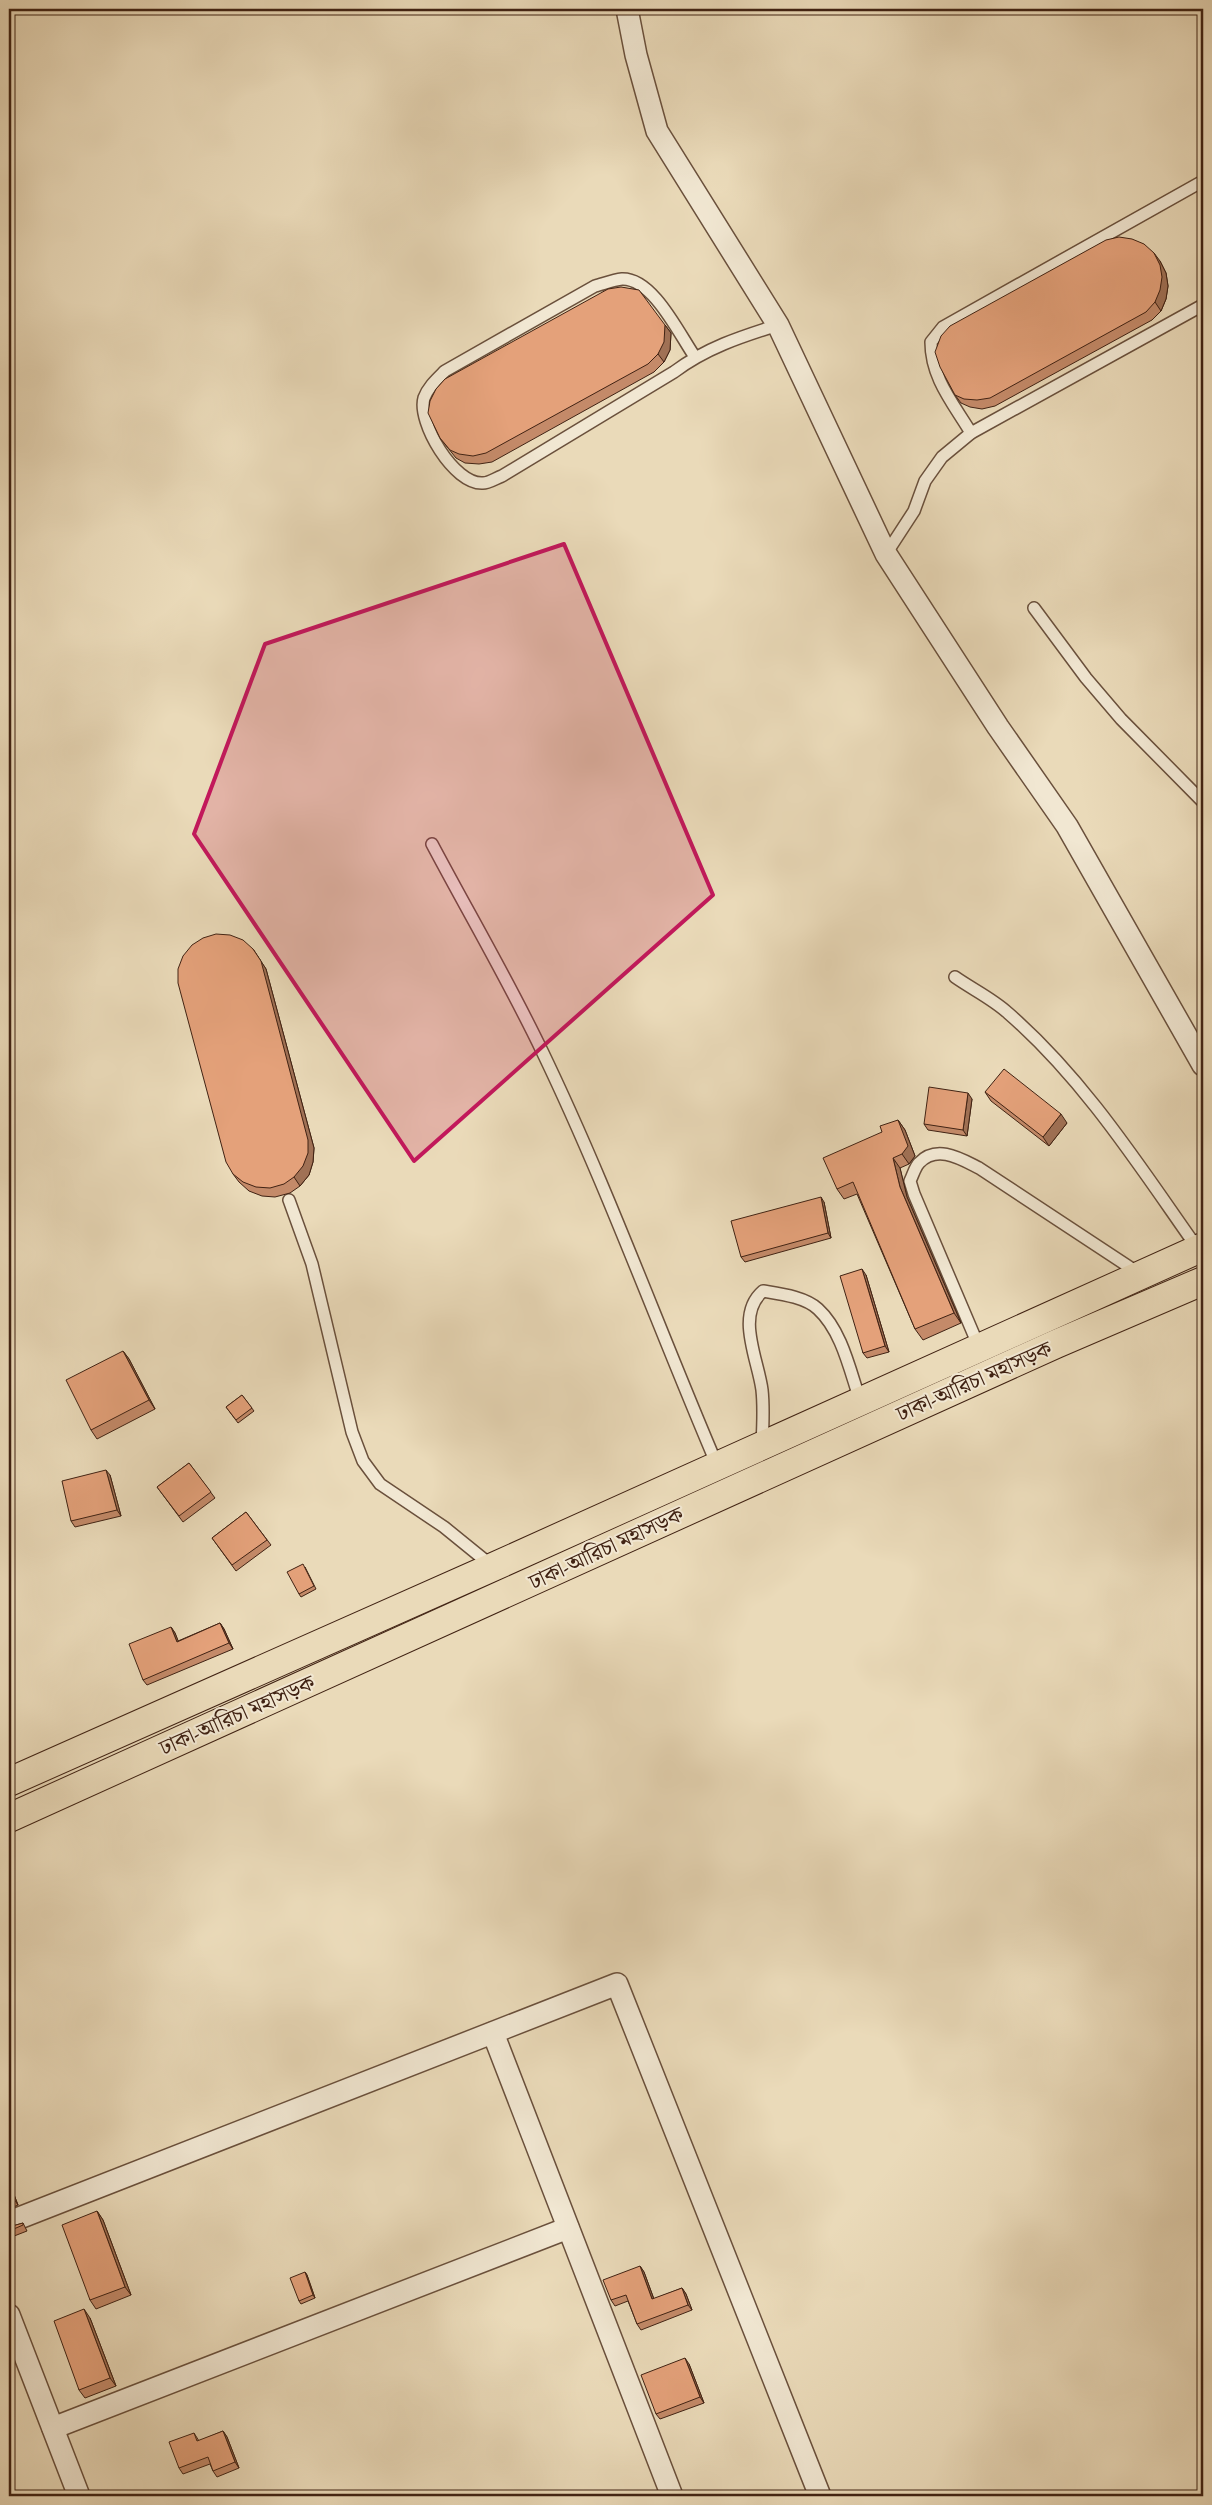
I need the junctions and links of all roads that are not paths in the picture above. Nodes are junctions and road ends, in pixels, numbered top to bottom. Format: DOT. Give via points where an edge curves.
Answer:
graph roads {
  1 [pos="627,9"];
  2 [pos="1203,181"];
  3 [pos="1203,305"];
  4 [pos="778,325"];
  5 [pos="694,357"];
  6 [pos="971,433"];
  7 [pos="886,554"];
  8 [pos="1034,608"];
  9 [pos="1203,802"];
  10 [pos="432,844"];
  11 [pos="955,977"];
  12 [pos="1203,1065"];
  13 [pos="289,1200"];
  14 [pos="1201,1248"];
  15 [pos="1142,1275"];
  16 [pos="1203,1281"];
  17 [pos="979,1347"];
  18 [pos="860,1400"];
  19 [pos="762,1446"];
  20 [pos="717,1465"];
  21 [pos="494,1567"];
  22 [pos="9,1782"];
  23 [pos="9,1818"];
  24 [pos="493,2033"];
  25 [pos="9,2222"];
  26 [pos="568,2228"];
  27 [pos="9,2315"];
  28 [pos="53,2428"];
  29 [pos="79,2496"];
  30 [pos="672,2496"];
  31 [pos="820,2496"];
  1 -- 4 [label="street" via="657,131"];
  2 -- 6 [label="lane" via="943,327 930,342 931,360 937,377"];
  3 -- 6 [label="lane"];
  4 -- 5 [label="lane" via="730,340"];
  4 -- 7 [label="street"];
  5 -- 5 [label="lane" via="510,471 484,483 470,481 456,472 443,457 426,418 424,399 432,384 446,371 595,286 622,279 642,284 655,297"];
  6 -- 7 [label="lane" via="942,457 925,481 914,511"];
  7 -- 12 [label="street" via="998,727 1067,826"];
  8 -- 9 [label="lane" via="1121,719"];
  10 -- 20 [label="lane" via="542,1050 625,1239 662,1337"];
  11 -- 14 [label="lane" via="1008,1012 1059,1063 1116,1133"];
  13 -- 21 [label="lane" via="312,1264 352,1432 363,1461 380,1484 444,1527"];
  14 -- 15 [label="highway, ঢাকা-আরিচা মহাসড়ক"];
  15 -- 17 [label="highway, ঢাকা-আরিচা মহাসড়ক"];
  15 -- 17 [label="lane" via="979,1168 956,1156 937,1153 919,1162 910,1181"];
  16 -- 23 [label="highway, ঢাকা-আরিচা মহাসড়ক" via="1056,1344"];
  17 -- 18 [label="highway, ঢাকা-আরিচা মহাসড়ক"];
  18 -- 19 [label="highway, ঢাকা-আরিচা মহাসড়ক"];
  18 -- 19 [label="lane" via="838,1341 818,1308 786,1295 764,1291 752,1303 748,1327 764,1407"];
  19 -- 20 [label="highway, ঢাকা-আরিচা মহাসড়ক"];
  20 -- 21 [label="highway, ঢাকা-আরিচা মহাসড়ক"];
  21 -- 22 [label="highway, ঢাকা-আরিচা মহাসড়ক"];
  24 -- 25 [label="street"];
  24 -- 26 [label="street"];
  24 -- 31 [label="street" via="617,1984"];
  26 -- 28 [label="street"];
  26 -- 30 [label="street"];
  27 -- 28 [label="street"];
  28 -- 29 [label="street"];
}
